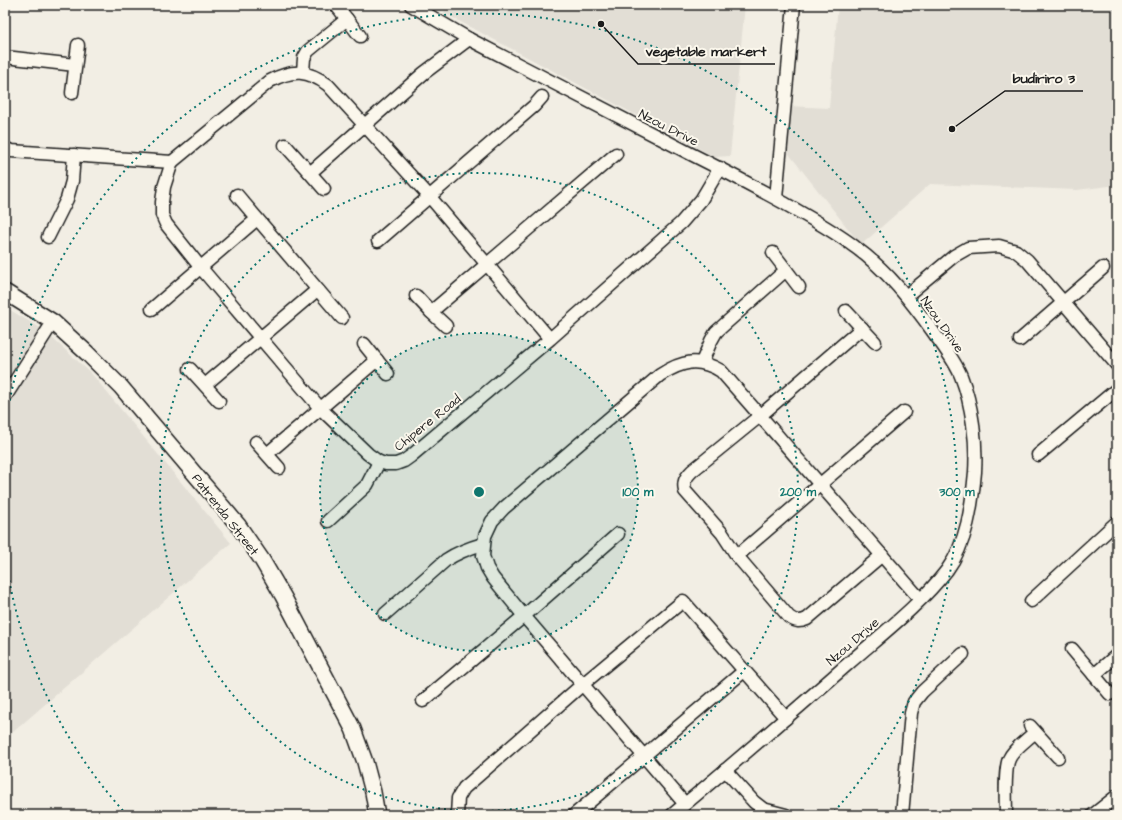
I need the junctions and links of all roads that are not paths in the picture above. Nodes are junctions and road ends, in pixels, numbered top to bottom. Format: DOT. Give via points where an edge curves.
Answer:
graph roads {
  1 [pos="336,5"];
  2 [pos="411,5"];
  3 [pos="794,5"];
  4 [pos="347,19"];
  5 [pos="360,36"];
  6 [pos="469,39"];
  7 [pos="78,45"];
  8 [pos="5,57"];
  9 [pos="75,65"];
  10 [pos="303,72"];
  11 [pos="72,93"];
  12 [pos="542,97"];
  13 [pos="365,126"];
  14 [pos="286,145"];
  15 [pos="5,148"];
  16 [pos="616,154"];
  17 [pos="74,155"];
  18 [pos="172,162"];
  19 [pos="720,168"];
  20 [pos="310,172"];
  21 [pos="324,189"];
  22 [pos="237,195"];
  23 [pos="430,197"];
  24 [pos="776,198"];
  25 [pos="257,219"];
  26 [pos="48,237"];
  27 [pos="378,241"];
  28 [pos="773,253"];
  29 [pos="486,264"];
  30 [pos="201,268"];
  31 [pos="1103,268"];
  32 [pos="786,270"];
  33 [pos="799,286"];
  34 [pos="317,290"];
  35 [pos="5,292"];
  36 [pos="416,296"];
  37 [pos="906,296"];
  38 [pos="1063,302"];
  39 [pos="152,308"];
  40 [pos="846,311"];
  41 [pos="431,312"];
  42 [pos="342,318"];
  43 [pos="53,322"];
  44 [pos="446,326"];
  45 [pos="862,328"];
  46 [pos="261,339"];
  47 [pos="550,339"];
  48 [pos="1020,340"];
  49 [pos="875,342"];
  50 [pos="364,344"];
  51 [pos="377,360"];
  52 [pos="702,362"];
  53 [pos="1117,365"];
  54 [pos="190,369"];
  55 [pos="388,374"];
  56 [pos="205,385"];
  57 [pos="1117,389"];
  58 [pos="5,397"];
  59 [pos="220,401"];
  60 [pos="320,408"];
  61 [pos="904,412"];
  62 [pos="761,415"];
  63 [pos="256,442"];
  64 [pos="267,454"];
  65 [pos="1038,455"];
  66 [pos="379,462"];
  67 [pos="279,468"];
  68 [pos="820,484"];
  69 [pos="328,521"];
  70 [pos="1117,522"];
  71 [pos="618,534"];
  72 [pos="483,544"];
  73 [pos="882,555"];
  74 [pos="737,556"];
  75 [pos="920,598"];
  76 [pos="1031,601"];
  77 [pos="385,614"];
  78 [pos="524,616"];
  79 [pos="1072,649"];
  80 [pos="963,654"];
  81 [pos="1117,655"];
  82 [pos="744,671"];
  83 [pos="1094,675"];
  84 [pos="583,684"];
  85 [pos="1110,694"];
  86 [pos="423,701"];
  87 [pos="786,718"];
  88 [pos="645,756"];
  89 [pos="1058,757"];
  90 [pos="725,770"];
  91 [pos="1117,796"];
  92 [pos="685,804"];
  93 [pos="1097,814"];
  94 [pos="376,815"];
  95 [pos="457,815"];
  96 [pos="574,815"];
  97 [pos="672,815"];
  98 [pos="786,815"];
  99 [pos="902,815"];
  100 [pos="1006,815"];
  1 -- 4 [label="street"];
  2 -- 6 [label="street, Nzou Drive"];
  3 -- 24 [label="street"];
  4 -- 5 [label="street"];
  4 -- 10 [label="street" via="308,51 304,58"];
  6 -- 13 [label="street" via="424,73"];
  6 -- 19 [label="street, Nzou Drive"];
  7 -- 9 [label="street"];
  8 -- 9 [label="street"];
  9 -- 11 [label="street"];
  10 -- 13 [label="street" via="328,85"];
  10 -- 18 [label="street" via="279,76 270,81"];
  12 -- 23 [label="street"];
  13 -- 20 [label="street"];
  13 -- 23 [label="street"];
  14 -- 20 [label="street"];
  15 -- 17 [label="street" via="11,151"];
  16 -- 29 [label="street"];
  17 -- 18 [label="street"];
  17 -- 26 [label="street" via="68,198"];
  18 -- 30 [label="street" via="167,175 162,215 166,224"];
  19 -- 24 [label="street, Nzou Drive"];
  19 -- 47 [label="street, Chipere Road" via="688,216"];
  20 -- 21 [label="street"];
  22 -- 25 [label="street"];
  23 -- 27 [label="street"];
  23 -- 29 [label="street"];
  24 -- 37 [label="street, Nzou Drive" via="854,246 873,261"];
  25 -- 30 [label="street"];
  25 -- 34 [label="street"];
  28 -- 32 [label="street"];
  29 -- 41 [label="street"];
  29 -- 47 [label="street"];
  30 -- 39 [label="street"];
  30 -- 46 [label="street"];
  31 -- 38 [label="street"];
  32 -- 33 [label="street"];
  32 -- 52 [label="street" via="716,332"];
  34 -- 42 [label="street"];
  34 -- 46 [label="street"];
  35 -- 43 [label="street, Patrenda Street"];
  36 -- 41 [label="street"];
  37 -- 38 [label="street" via="954,256 968,248 999,246 1016,251 1027,260"];
  37 -- 75 [label="street, Nzou Drive" via="944,347 960,375 968,400 976,456 969,518 962,543 948,569"];
  38 -- 48 [label="street"];
  38 -- 53 [label="street"];
  40 -- 45 [label="street"];
  41 -- 44 [label="street"];
  43 -- 58 [label="street"];
  43 -- 94 [label="street, Patrenda Street" via="121,387 238,525 262,560 353,729 365,762"];
  45 -- 49 [label="street"];
  45 -- 62 [label="street"];
  46 -- 56 [label="street"];
  46 -- 60 [label="street"];
  47 -- 66 [label="street, Chipere Road" via="404,461 396,464"];
  50 -- 51 [label="street"];
  51 -- 55 [label="street"];
  51 -- 60 [label="street"];
  52 -- 62 [label="street" via="721,371"];
  52 -- 72 [label="street" via="673,367 660,375 504,508 492,521"];
  54 -- 56 [label="street"];
  56 -- 59 [label="street"];
  57 -- 65 [label="street"];
  60 -- 64 [label="street"];
  60 -- 66 [label="street"];
  61 -- 68 [label="street"];
  62 -- 68 [label="street"];
  62 -- 74 [label="street" via="692,471 683,484 685,491 722,533"];
  63 -- 64 [label="street"];
  64 -- 67 [label="street"];
  66 -- 69 [label="street" via="367,485"];
  68 -- 73 [label="street"];
  68 -- 74 [label="street"];
  70 -- 76 [label="street"];
  71 -- 78 [label="street"];
  72 -- 77 [label="street" via="456,553 446,560"];
  72 -- 78 [label="street" via="487,568"];
  73 -- 74 [label="street" via="800,622 789,618"];
  73 -- 75 [label="street"];
  75 -- 87 [label="street, Nzou Drive"];
  78 -- 84 [label="street"];
  78 -- 86 [label="street"];
  79 -- 83 [label="street"];
  80 -- 99 [label="street" via="914,702"];
  81 -- 83 [label="street"];
  82 -- 84 [label="street" via="683,601"];
  82 -- 87 [label="street"];
  82 -- 88 [label="street"];
  83 -- 85 [label="street"];
  84 -- 88 [label="street"];
  84 -- 95 [label="street" via="464,788 458,798"];
  87 -- 90 [label="street, Nzou Drive"];
  88 -- 92 [label="street"];
  88 -- 96 [label="street"];
  89 -- 100 [label="street" via="1033,729 1008,759"];
  90 -- 92 [label="street, Nzou Drive"];
  90 -- 98 [label="street" via="763,809"];
  91 -- 93 [label="street"];
  92 -- 97 [label="street, Nzou Drive"];
}
